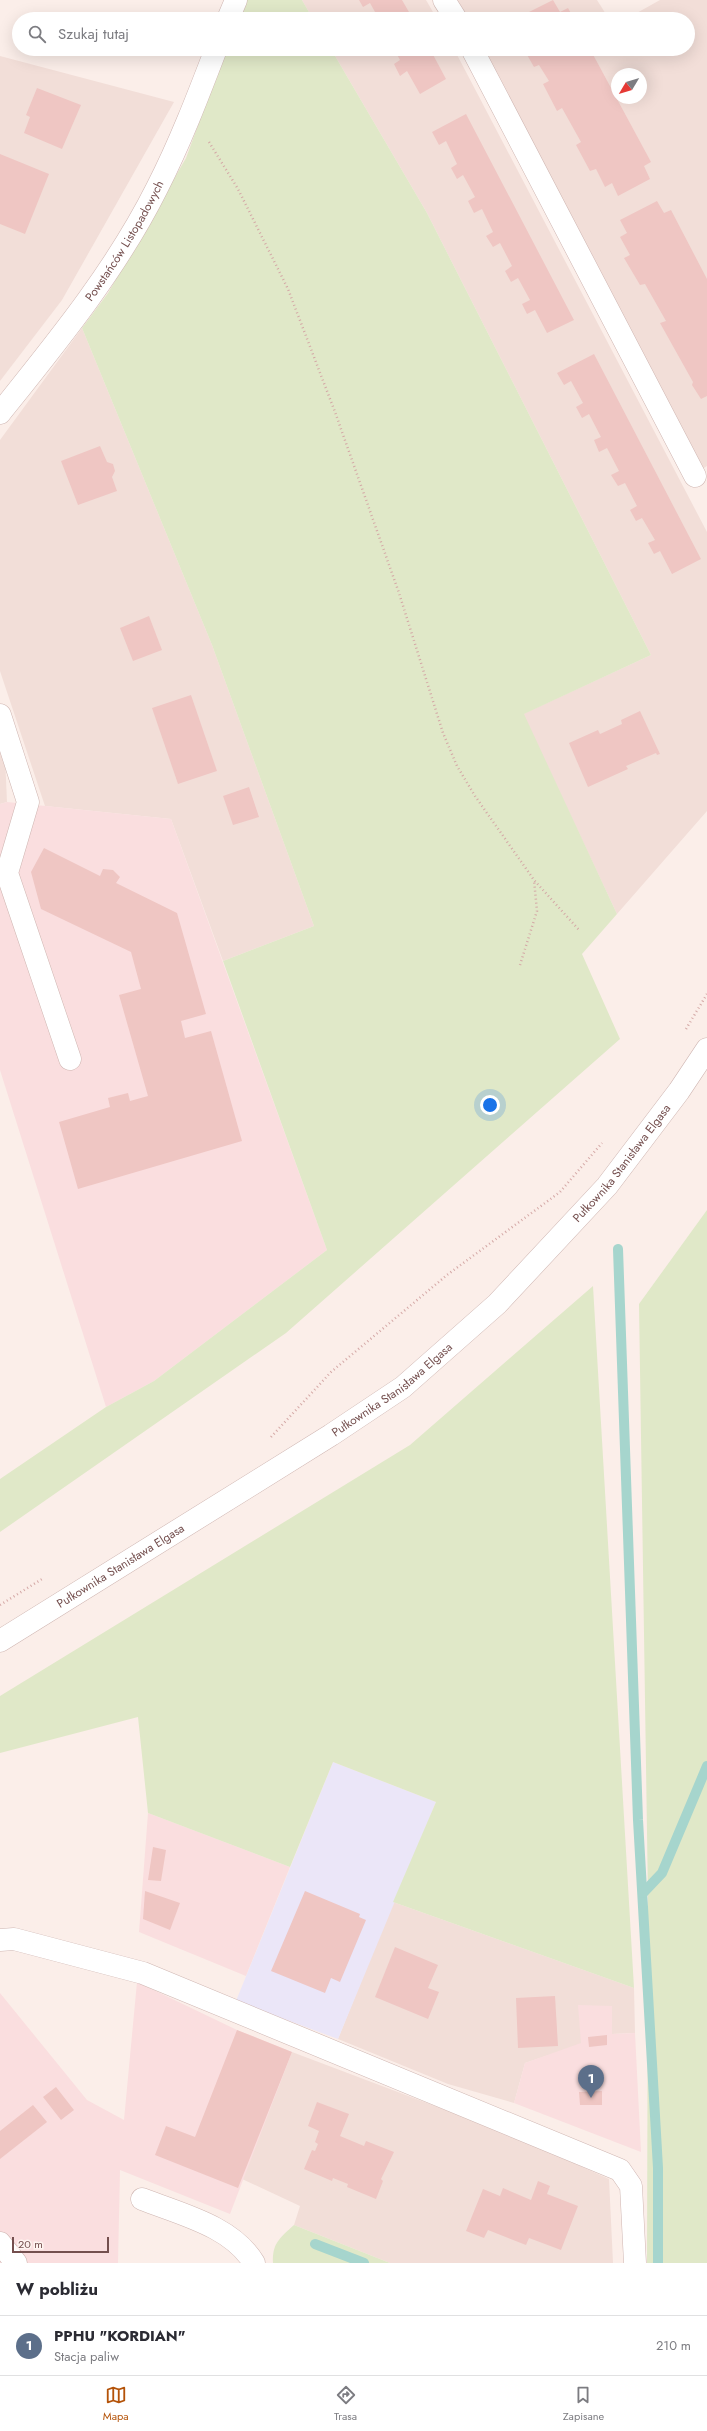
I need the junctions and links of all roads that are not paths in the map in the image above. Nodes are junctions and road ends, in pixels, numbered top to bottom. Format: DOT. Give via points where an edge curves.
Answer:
graph roads {
  1 [pos="236,0"];
  2 [pos="444,0"];
  3 [pos="231,12"];
  4 [pos="452,12"];
  5 [pos="213,56"];
  6 [pos="476,56"];
  7 [pos="0,413"];
  8 [pos="696,476"];
  9 [pos="0,715"];
  10 [pos="707,1049"];
  11 [pos="70,1059"];
  12 [pos="0,1641"];
  13 [pos="0,1940"];
  14 [pos="142,2199"];
  15 [pos="0,2243"];
  16 [pos="16,2263"];
  17 [pos="254,2263"];
  18 [pos="635,2263"];
  1 -- 3 [label="street"];
  2 -- 4 [label="street"];
  5 -- 7 [label="street, Powstańców Listopadowych" via="157,189 112,264 69,326"];
  6 -- 8 [label="street"];
  9 -- 11 [label="street" via="28,802 7,874"];
  10 -- 12 [label="street, Pułkownika Stanisława Elgasa" via="679,1091 607,1186 497,1304 402,1387 332,1436"];
  13 -- 18 [label="street" via="14,1939 142,1973 620,2170 631,2186"];
  14 -- 17 [label="street" via="212,2227 238,2244"];
  15 -- 16 [label="street"];
}
